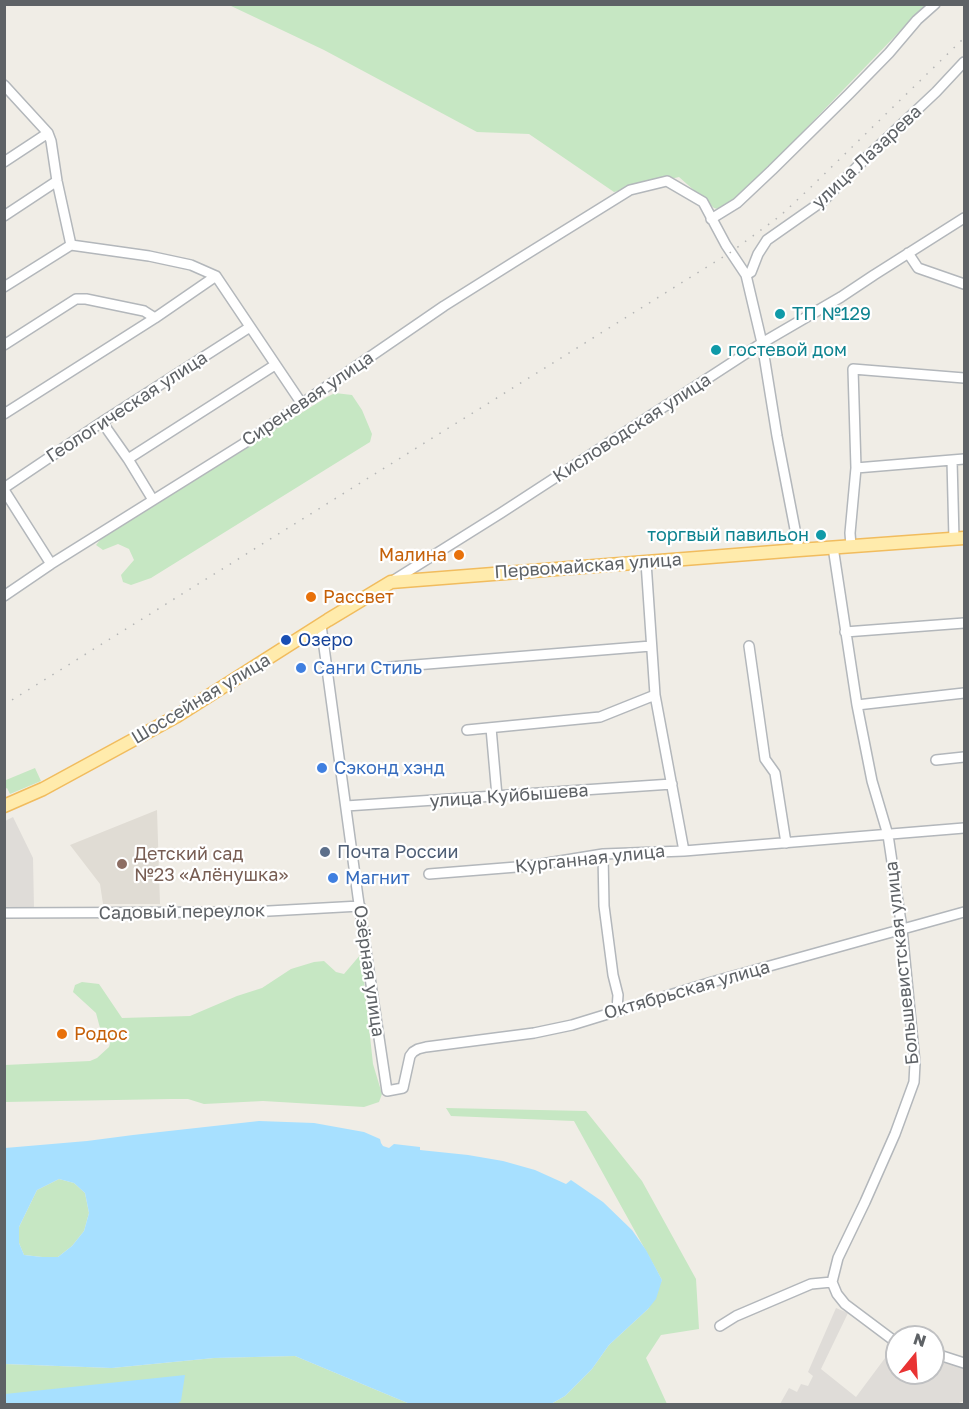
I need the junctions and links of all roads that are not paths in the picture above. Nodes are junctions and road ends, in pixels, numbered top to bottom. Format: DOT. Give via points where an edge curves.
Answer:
graph roads {
  1 [pos="935,4"];
  2 [pos="964,62"];
  3 [pos="4,85"];
  4 [pos="48,134"];
  5 [pos="4,162"];
  6 [pos="57,180"];
  7 [pos="4,216"];
  8 [pos="964,218"];
  9 [pos="711,219"];
  10 [pos="71,245"];
  11 [pos="908,253"];
  12 [pos="746,275"];
  13 [pos="216,276"];
  14 [pos="964,284"];
  15 [pos="4,288"];
  16 [pos="155,318"];
  17 [pos="250,327"];
  18 [pos="762,343"];
  19 [pos="4,345"];
  20 [pos="275,365"];
  21 [pos="964,378"];
  22 [pos="302,404"];
  23 [pos="4,414"];
  24 [pos="102,422"];
  25 [pos="128,459"];
  26 [pos="964,459"];
  27 [pos="952,460"];
  28 [pos="856,468"];
  29 [pos="4,489"];
  30 [pos="153,500"];
  31 [pos="959,538"];
  32 [pos="851,546"];
  33 [pos="833,547"];
  34 [pos="799,550"];
  35 [pos="646,562"];
  36 [pos="51,564"];
  37 [pos="392,582"];
  38 [pos="4,596"];
  39 [pos="964,623"];
  40 [pos="321,625"];
  41 [pos="845,632"];
  42 [pos="651,646"];
  43 [pos="749,646"];
  44 [pos="390,667"];
  45 [pos="964,693"];
  46 [pos="655,695"];
  47 [pos="857,705"];
  48 [pos="491,728"];
  49 [pos="467,730"];
  50 [pos="964,757"];
  51 [pos="936,760"];
  52 [pos="672,784"];
  53 [pos="497,796"];
  54 [pos="4,806"];
  55 [pos="346,806"];
  56 [pos="964,828"];
  57 [pos="888,835"];
  58 [pos="786,843"];
  59 [pos="684,851"];
  60 [pos="603,854"];
  61 [pos="429,874"];
  62 [pos="360,906"];
  63 [pos="964,912"];
  64 [pos="4,913"];
  65 [pos="902,929"];
  66 [pos="617,1010"];
  67 [pos="410,1056"];
  68 [pos="832,1282"];
  69 [pos="720,1326"];
  70 [pos="885,1334"];
  71 [pos="945,1357"];
  72 [pos="964,1363"];
  1 -- 9 [label="street" via="772,170 737,203"];
  2 -- 12 [label="street, улица Лазарева" via="824,200 767,240"];
  3 -- 4 [label="street"];
  4 -- 5 [label="street"];
  4 -- 6 [label="street"];
  6 -- 7 [label="street"];
  6 -- 10 [label="street"];
  8 -- 11 [label="street, Кисловодская улица"];
  9 -- 12 [label="street, Сиреневая улица"];
  9 -- 22 [label="street, Сиреневая улица" via="703,202 667,181 630,190 444,306"];
  10 -- 13 [label="street" via="150,256 191,265"];
  10 -- 15 [label="street"];
  11 -- 14 [label="street" via="918,268"];
  11 -- 18 [label="street, Кисловодская улица"];
  12 -- 18 [label="street, Сиреневая улица"];
  13 -- 16 [label="street"];
  13 -- 17 [label="street"];
  16 -- 19 [label="street" via="144,311 76,299"];
  16 -- 23 [label="street"];
  17 -- 20 [label="street"];
  17 -- 24 [label="street, Геологическая улица"];
  18 -- 34 [label="street"];
  18 -- 37 [label="street, Кисловодская улица"];
  20 -- 22 [label="street"];
  20 -- 25 [label="street"];
  21 -- 28 [label="street" via="853,369"];
  22 -- 30 [label="street, Сиреневая улица"];
  24 -- 25 [label="street"];
  24 -- 29 [label="street, Геологическая улица"];
  25 -- 30 [label="street"];
  26 -- 27 [label="street"];
  27 -- 28 [label="street"];
  27 -- 31 [label="street"];
  28 -- 32 [label="street"];
  29 -- 36 [label="street"];
  30 -- 36 [label="street, Сиреневая улица"];
  31 -- 32 [label="main road, Первомайская улица"];
  32 -- 33 [label="main road, Первомайская улица"];
  33 -- 34 [label="main road, Первомайская улица"];
  33 -- 41 [label="street, Большевистская улица"];
  34 -- 35 [label="main road, Первомайская улица"];
  35 -- 37 [label="main road, Первомайская улица"];
  35 -- 42 [label="street"];
  36 -- 38 [label="street, Сиреневая улица"];
  37 -- 40 [label="main road, Шоссейная улица"];
  39 -- 41 [label="street"];
  40 -- 54 [label="main road, Шоссейная улица" via="177,716"];
  40 -- 55 [label="street, Озёрная улица"];
  41 -- 47 [label="street, Большевистская улица"];
  42 -- 44 [label="street"];
  42 -- 46 [label="street"];
  43 -- 58 [label="street" via="765,759 775,773"];
  45 -- 47 [label="street"];
  46 -- 48 [label="street" via="600,717"];
  46 -- 52 [label="street"];
  47 -- 57 [label="street, Большевистская улица"];
  48 -- 49 [label="street"];
  48 -- 53 [label="street"];
  50 -- 51 [label="street"];
  52 -- 53 [label="street, улица Куйбышева"];
  52 -- 59 [label="street"];
  53 -- 55 [label="street, улица Куйбышева"];
  55 -- 62 [label="street, Озёрная улица"];
  56 -- 57 [label="street, Курганная улица"];
  57 -- 58 [label="street, Курганная улица"];
  57 -- 65 [label="street, Большевистская улица"];
  58 -- 59 [label="street, Курганная улица"];
  59 -- 60 [label="street, Курганная улица"];
  60 -- 61 [label="street, Курганная улица" via="529,866"];
  60 -- 66 [label="street" via="604,906"];
  62 -- 64 [label="street, Садовый переулок" via="251,912"];
  62 -- 67 [label="street, Озёрная улица" via="387,1091 403,1088"];
  63 -- 65 [label="street, Октябрьская улица"];
  65 -- 66 [label="street, Октябрьская улица"];
  65 -- 68 [label="street, Большевистская улица" via="914,1082 895,1134 838,1258"];
  66 -- 67 [label="street, Октябрьская улица" via="534,1033 426,1047"];
  68 -- 69 [label="street" via="811,1284"];
  68 -- 70 [label="street" via="845,1304"];
  71 -- 72 [label="street"];
}
